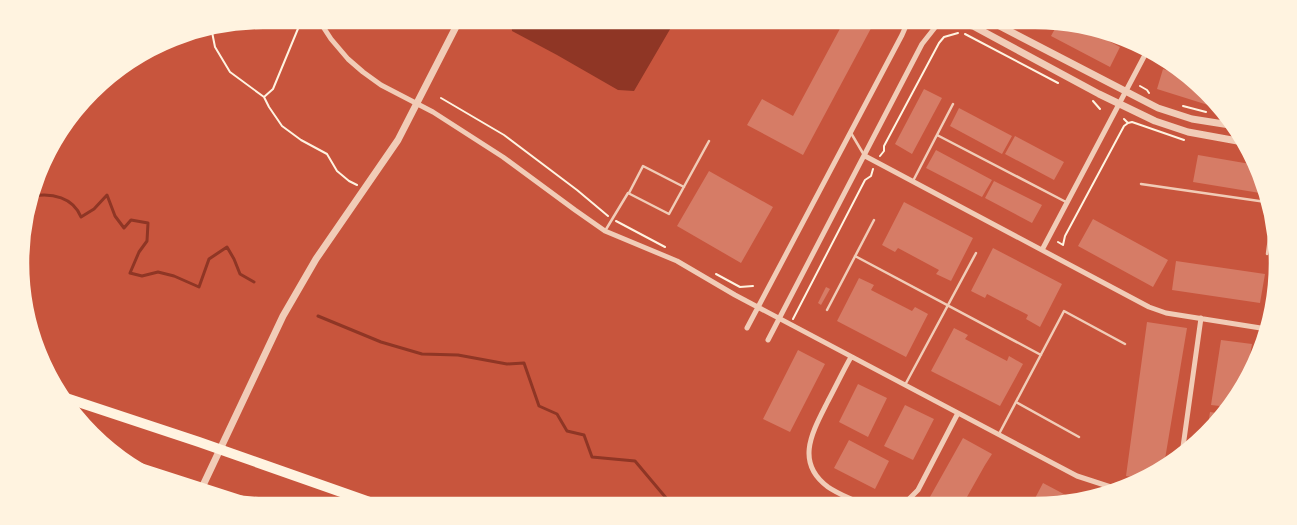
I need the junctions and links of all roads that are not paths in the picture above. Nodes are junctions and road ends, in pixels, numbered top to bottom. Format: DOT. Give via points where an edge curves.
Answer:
graph roads {
  1 [pos="324,28"];
  2 [pos="455,28"];
  3 [pos="905,28"];
  4 [pos="936,28"];
  5 [pos="977,28"];
  6 [pos="1003,28"];
  7 [pos="1145,55"];
  8 [pos="1125,92"];
  9 [pos="417,104"];
  10 [pos="953,104"];
  11 [pos="1119,104"];
  12 [pos="1225,124"];
  13 [pos="851,133"];
  14 [pos="936,135"];
  15 [pos="709,141"];
  16 [pos="1235,141"];
  17 [pos="865,156"];
  18 [pos="912,182"];
  19 [pos="1142,184"];
  20 [pos="684,187"];
  21 [pos="628,193"];
  22 [pos="1261,201"];
  23 [pos="1067,203"];
  24 [pos="874,220"];
  25 [pos="605,230"];
  26 [pos="1268,243"];
  27 [pos="1042,250"];
  28 [pos="976,253"];
  29 [pos="1267,254"];
  30 [pos="855,256"];
  31 [pos="948,305"];
  32 [pos="758,307"];
  33 [pos="827,310"];
  34 [pos="779,318"];
  35 [pos="1201,318"];
  36 [pos="747,328"];
  37 [pos="1260,328"];
  38 [pos="768,340"];
  39 [pos="1125,344"];
  40 [pos="1041,355"];
  41 [pos="851,356"];
  42 [pos="905,385"];
  43 [pos="72,400"];
  44 [pos="1016,402"];
  45 [pos="958,413"];
  46 [pos="999,435"];
  47 [pos="1079,437"];
  48 [pos="1183,444"];
  49 [pos="164,476"];
  50 [pos="1107,486"];
  51 [pos="201,489"];
  52 [pos="222,494"];
  53 [pos="357,498"];
  54 [pos="849,498"];
  55 [pos="908,498"];
  1 -- 9 [label="street" via="348,59 381,85"];
  2 -- 9 [label="street"];
  3 -- 13 [label="street"];
  4 -- 17 [label="street" via="922,44"];
  5 -- 11 [label="street"];
  6 -- 8 [label="street"];
  7 -- 8 [label="street"];
  8 -- 11 [label="street"];
  8 -- 12 [label="street" via="1158,108 1192,119"];
  9 -- 25 [label="street" via="503,156"];
  9 -- 51 [label="street" via="398,140 316,259 283,316"];
  10 -- 14 [label="lane"];
  11 -- 16 [label="street" via="1154,121 1188,132"];
  11 -- 23 [label="street"];
  13 -- 17 [label="lane"];
  13 -- 32 [label="street"];
  14 -- 18 [label="lane"];
  14 -- 23 [label="lane"];
  15 -- 20 [label="lane"];
  17 -- 18 [label="street"];
  17 -- 34 [label="street"];
  18 -- 27 [label="street"];
  19 -- 22 [label="lane"];
  20 -- 21 [label="lane" via="669,214"];
  20 -- 21 [label="lane" via="643,166"];
  21 -- 25 [label="lane"];
  23 -- 27 [label="street"];
  24 -- 30 [label="lane"];
  25 -- 32 [label="street" via="676,261"];
  26 -- 29 [label="lane"];
  27 -- 35 [label="street" via="1166,313"];
  28 -- 31 [label="lane"];
  30 -- 31 [label="lane"];
  30 -- 33 [label="lane"];
  31 -- 40 [label="lane"];
  31 -- 42 [label="lane"];
  32 -- 34 [label="street"];
  32 -- 36 [label="street"];
  34 -- 38 [label="street"];
  34 -- 41 [label="street"];
  35 -- 37 [label="street"];
  35 -- 48 [label="street"];
  39 -- 40 [label="lane" via="1064,311"];
  40 -- 44 [label="lane"];
  41 -- 42 [label="street"];
  41 -- 54 [label="street" via="809,443 812,468 829,488"];
  42 -- 45 [label="street"];
  43 -- 53 [label="highway"];
  44 -- 46 [label="lane"];
  44 -- 47 [label="lane"];
  45 -- 46 [label="street"];
  45 -- 55 [label="street" via="918,490"];
  46 -- 50 [label="street" via="1077,476"];
  49 -- 52 [label="highway"];
}
